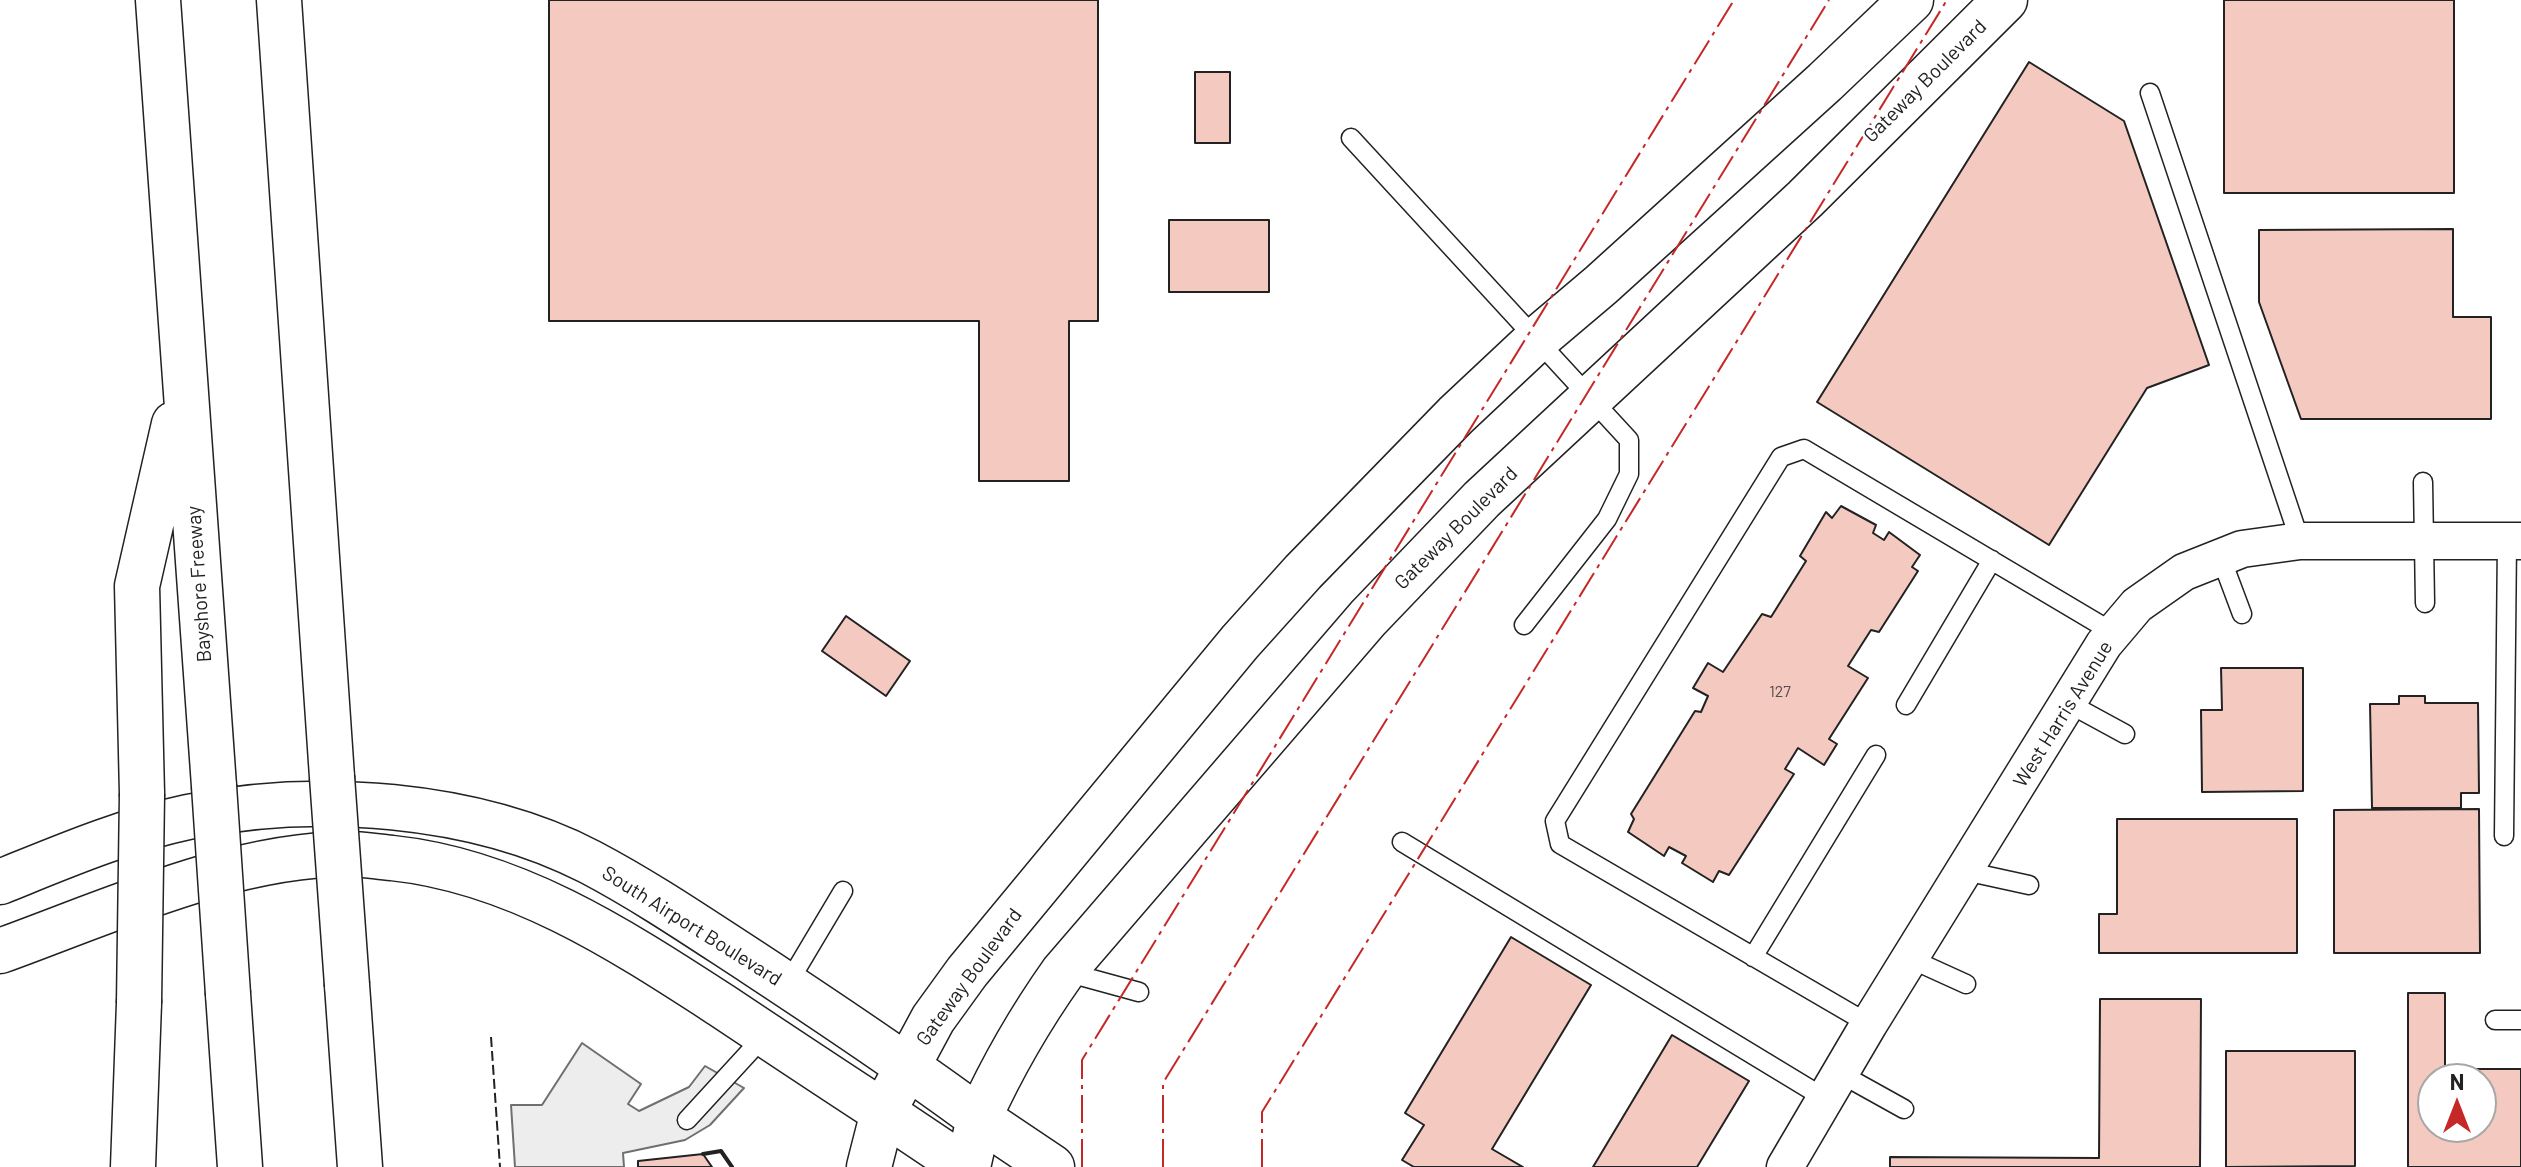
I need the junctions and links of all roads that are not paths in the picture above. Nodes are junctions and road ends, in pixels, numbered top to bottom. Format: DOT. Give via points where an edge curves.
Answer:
graph roads {
  1 [pos="158,0"];
  2 [pos="279,0"];
  3 [pos="1911,0"];
  4 [pos="2005,0"];
  5 [pos="2150,93"];
  6 [pos="1351,138"];
  7 [pos="1536,340"];
  8 [pos="183,383"];
  9 [pos="1590,398"];
  10 [pos="2423,482"];
  11 [pos="2300,541"];
  12 [pos="2425,541"];
  13 [pos="2514,541"];
  14 [pos="2221,558"];
  15 [pos="1992,560"];
  16 [pos="2425,603"];
  17 [pos="2242,614"];
  18 [pos="1524,625"];
  19 [pos="2114,633"];
  20 [pos="2068,703"];
  21 [pos="1906,705"];
  22 [pos="2125,734"];
  23 [pos="1876,755"];
  24 [pos="2504,836"];
  25 [pos="1402,842"];
  26 [pos="1965,871"];
  27 [pos="0,882"];
  28 [pos="2029,885"];
  29 [pos="843,891"];
  30 [pos="101,914"];
  31 [pos="0,951"];
  32 [pos="1753,957"];
  33 [pos="1911,959"];
  34 [pos="1063,972"];
  35 [pos="0,984"];
  36 [pos="1966,984"];
  37 [pos="787,985"];
  38 [pos="1139,992"];
  39 [pos="2495,1020"];
  40 [pos="2521,1020"];
  41 [pos="1869,1024"];
  42 [pos="765,1035"];
  43 [pos="907,1065"];
  44 [pos="1833,1086"];
  45 [pos="1904,1109"];
  46 [pos="883,1112"];
  47 [pos="979,1118"];
  48 [pos="687,1120"];
  49 [pos="133,1167"];
  50 [pos="240,1167"];
  51 [pos="360,1167"];
  52 [pos="869,1167"];
  53 [pos="966,1167"];
  54 [pos="1052,1167"];
  55 [pos="1785,1167"];
  1 -- 8 [label="main road, Bayshore Freeway"];
  2 -- 51 [label="main road, bridge"];
  3 -- 7 [label="main road, Gateway Boulevard"];
  4 -- 9 [label="main road, Gateway Boulevard" via="1805,199"];
  5 -- 11 [label="lane"];
  6 -- 7 [label="lane"];
  7 -- 9 [label="lane"];
  7 -- 43 [label="main road, Gateway Boulevard" via="1378,493 1240,642 983,952 933,1019"];
  8 -- 49 [label="main road, bridge" via="137,586 142,794"];
  8 -- 50 [label="main road, Bayshore Freeway, bridge"];
  9 -- 18 [label="lane" via="1629,440 1629,474 1607,519"];
  9 -- 34 [label="main road, Gateway Boulevard" via="1482,499 1368,618"];
  10 -- 12 [label="lane"];
  11 -- 12 [label="street, West Harris Avenue"];
  11 -- 14 [label="street, West Harris Avenue" via="2242,549"];
  12 -- 13 [label="street, West Harris Avenue"];
  12 -- 16 [label="lane"];
  13 -- 24 [label="lane"];
  14 -- 17 [label="lane"];
  14 -- 19 [label="street, West Harris Avenue" via="2184,572 2137,605"];
  15 -- 19 [label="lane"];
  15 -- 21 [label="lane"];
  15 -- 32 [label="lane" via="1804,449 1781,457 1555,821 1560,844"];
  19 -- 20 [label="street, West Harris Avenue"];
  20 -- 22 [label="lane"];
  20 -- 26 [label="street, West Harris Avenue"];
  23 -- 32 [label="lane"];
  25 -- 44 [label="lane"];
  26 -- 28 [label="lane"];
  26 -- 33 [label="street, West Harris Avenue"];
  27 -- 37 [label="main road, South Airport Boulevard" via="111,837 189,817 273,804 360,804 426,812 519,833 588,861"];
  29 -- 37 [label="lane"];
  30 -- 31 [label="main road"];
  30 -- 35 [label="main road"];
  30 -- 42 [label="main road" via="192,881 275,862 350,854 424,862 494,881 567,912 629,945"];
  32 -- 41 [label="lane"];
  33 -- 36 [label="lane"];
  33 -- 41 [label="street, West Harris Avenue"];
  34 -- 38 [label="lane"];
  34 -- 47 [label="main road, Gateway Boulevard" via="1031,1017"];
  37 -- 43 [label="main road, South Airport Boulevard"];
  39 -- 40 [label="lane"];
  41 -- 44 [label="street, West Harris Avenue"];
  42 -- 46 [label="main road"];
  42 -- 48 [label="lane"];
  43 -- 46 [label="main road, Gateway Boulevard"];
  43 -- 47 [label="main road, South Airport Boulevard"];
  44 -- 45 [label="lane"];
  44 -- 55 [label="street, West Harris Avenue"];
  46 -- 52 [label="main road"];
  46 -- 53 [label="main road"];
  47 -- 53 [label="main road"];
  47 -- 54 [label="main road, South Airport Boulevard"];
}
